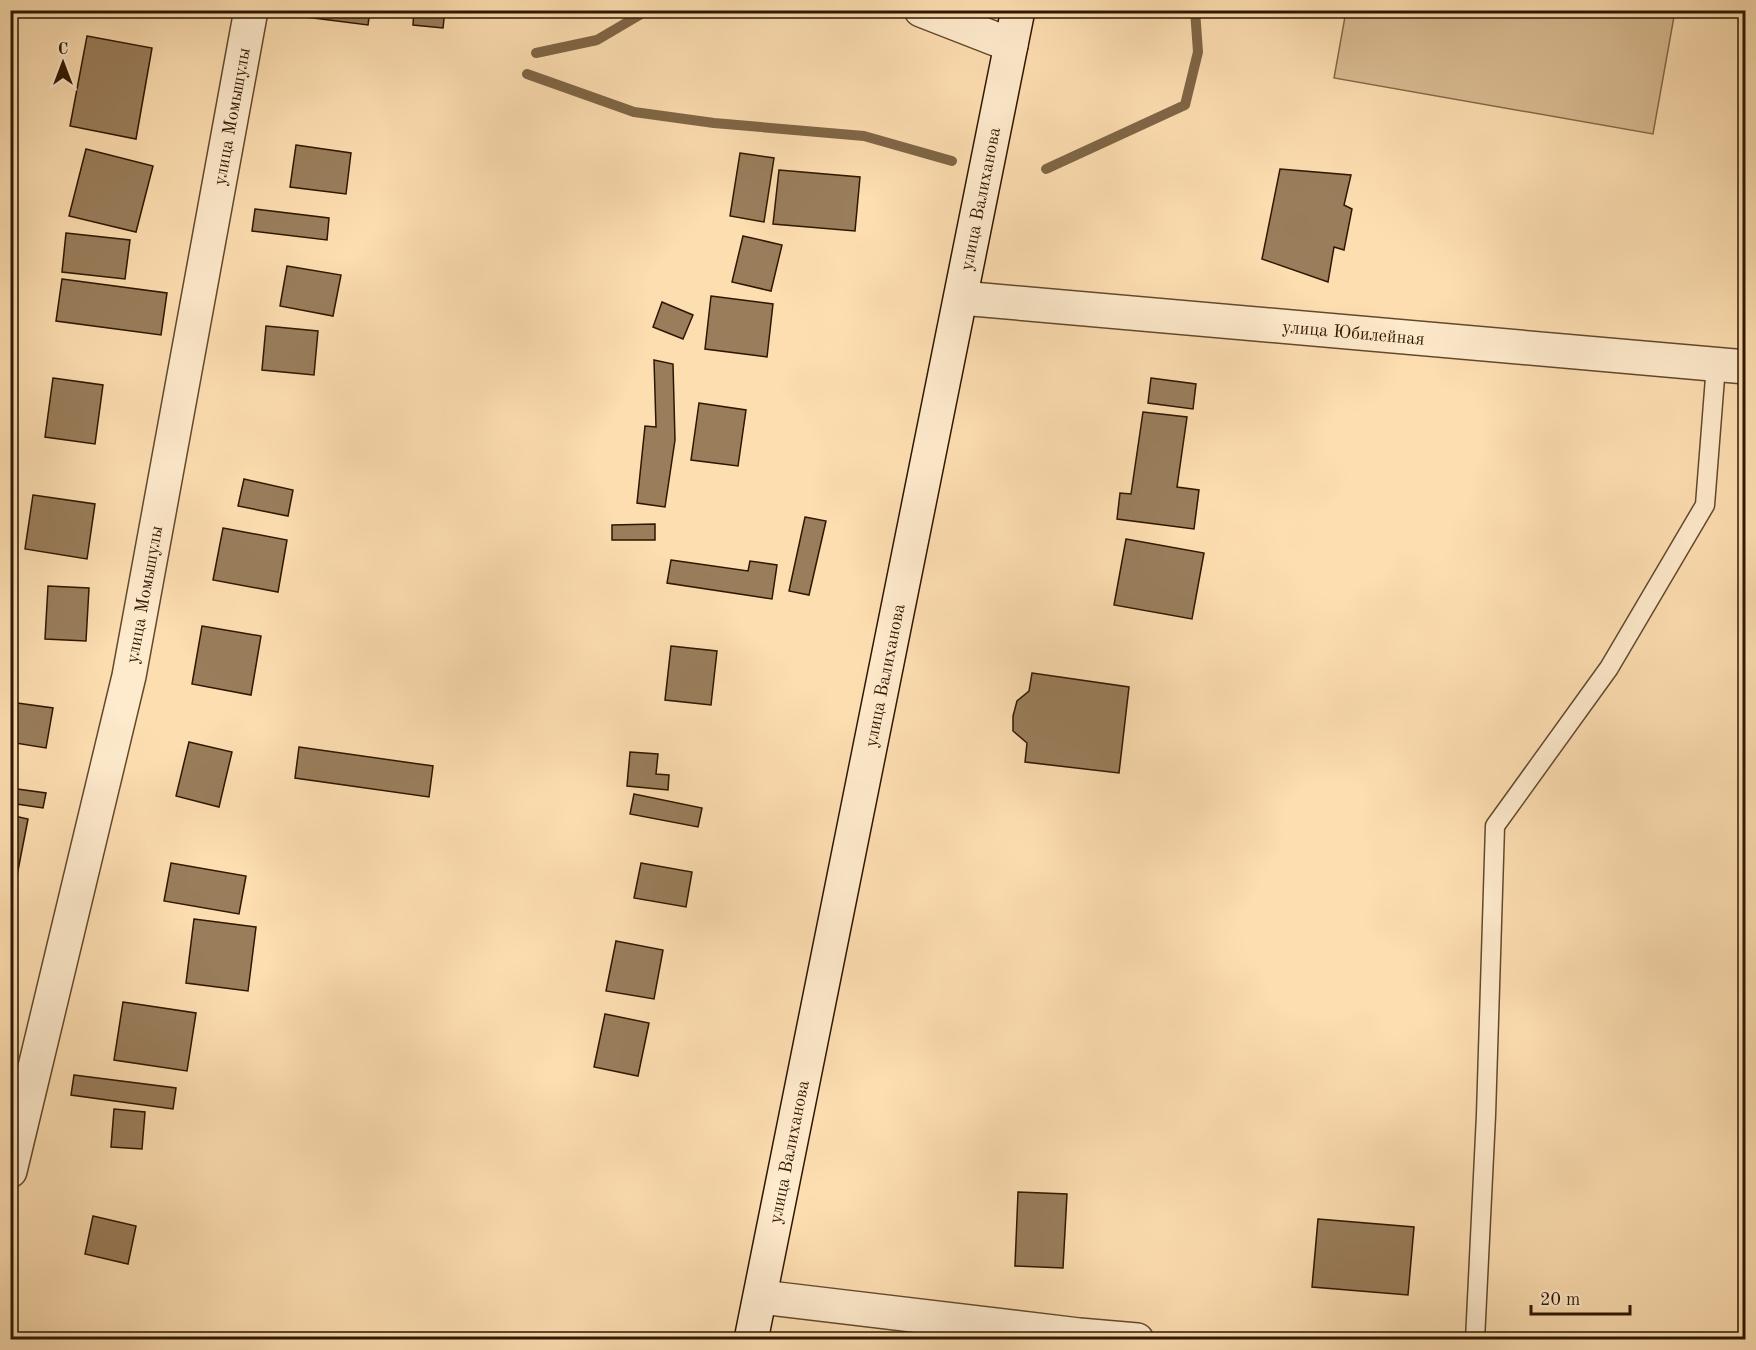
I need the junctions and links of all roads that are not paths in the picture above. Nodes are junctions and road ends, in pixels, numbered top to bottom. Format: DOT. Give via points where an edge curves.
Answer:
graph roads {
  1 [pos="251,10"];
  2 [pos="921,10"];
  3 [pos="1018,10"];
  4 [pos="1011,45"];
  5 [pos="961,298"];
  6 [pos="1731,366"];
  7 [pos="10,1172"];
  8 [pos="761,1297"];
  9 [pos="751,1340"];
  10 [pos="1137,1340"];
  11 [pos="1475,1340"];
  1 -- 7 [label="street, улица Момышулы" via="129,676"];
  2 -- 4 [label="street"];
  3 -- 4 [label="street, улица Валиханова"];
  4 -- 5 [label="street, улица Валиханова"];
  5 -- 6 [label="street, улица Юбилейная"];
  5 -- 8 [label="street, улица Валиханова"];
  6 -- 11 [label="lane" via="1705,505 1609,668 1495,826"];
  8 -- 9 [label="street, улица Валиханова"];
  8 -- 10 [label="street"];
}
